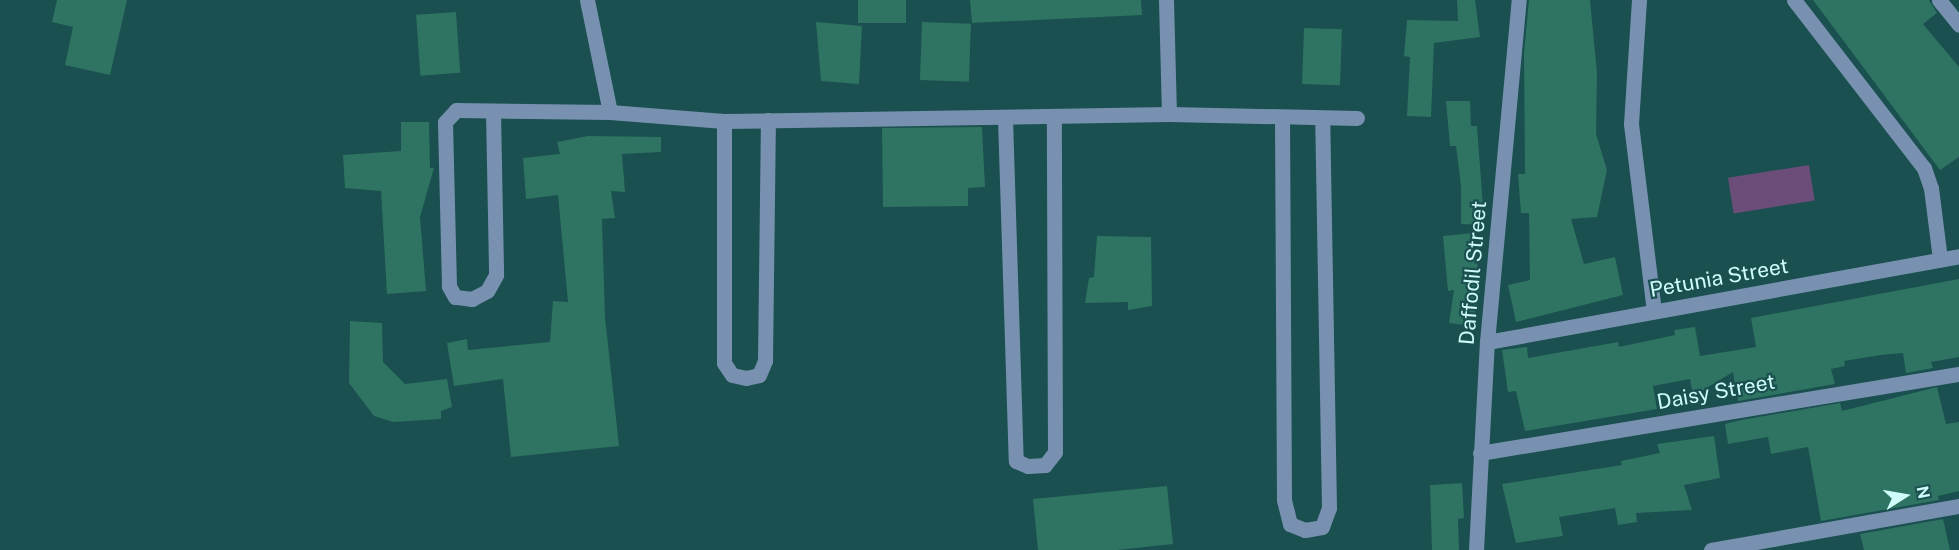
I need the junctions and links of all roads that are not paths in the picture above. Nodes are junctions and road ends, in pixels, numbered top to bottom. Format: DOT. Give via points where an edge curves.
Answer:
graph roads {
  1 [pos="587,0"];
  2 [pos="1166,0"];
  3 [pos="1519,0"];
  4 [pos="1639,0"];
  5 [pos="1794,0"];
  6 [pos="1939,0"];
  7 [pos="1959,25"];
  8 [pos="493,112"];
  9 [pos="610,112"];
  10 [pos="1169,114"];
  11 [pos="1054,117"];
  12 [pos="1282,117"];
  13 [pos="1005,118"];
  14 [pos="1322,118"];
  15 [pos="1357,118"];
  16 [pos="768,120"];
  17 [pos="724,121"];
  18 [pos="1959,256"];
  19 [pos="1940,259"];
  20 [pos="1654,310"];
  21 [pos="1487,342"];
  22 [pos="1959,375"];
  23 [pos="1480,453"];
  24 [pos="1959,506"];
  25 [pos="1476,550"];
  26 [pos="1711,550"];
  1 -- 9 [label="street"];
  2 -- 10 [label="street"];
  3 -- 21 [label="street, Daffodil Street"];
  4 -- 20 [label="street" via="1631,124"];
  5 -- 19 [label="street" via="1924,168 1931,188"];
  6 -- 7 [label="street"];
  8 -- 8 [label="street" via="496,274 487,291 472,299 455,297 449,286 445,122 456,110"];
  8 -- 9 [label="street"];
  9 -- 17 [label="street"];
  10 -- 11 [label="street"];
  10 -- 12 [label="street"];
  11 -- 13 [label="street"];
  11 -- 13 [label="street" via="1055,452 1046,465 1028,466 1016,461"];
  12 -- 14 [label="street"];
  12 -- 14 [label="street" via="1284,500 1290,524 1305,530 1322,527 1329,508"];
  13 -- 16 [label="street"];
  14 -- 15 [label="street"];
  16 -- 17 [label="street"];
  16 -- 17 [label="street" via="765,361 759,375 746,378 732,375 724,363"];
  18 -- 19 [label="street, Petunia Street"];
  19 -- 20 [label="street, Petunia Street"];
  20 -- 21 [label="street, Petunia Street"];
  21 -- 23 [label="street, Daffodil Street"];
  22 -- 23 [label="street, Daisy Street"];
  23 -- 25 [label="street, Daffodil Street"];
  24 -- 26 [label="street"];
}
